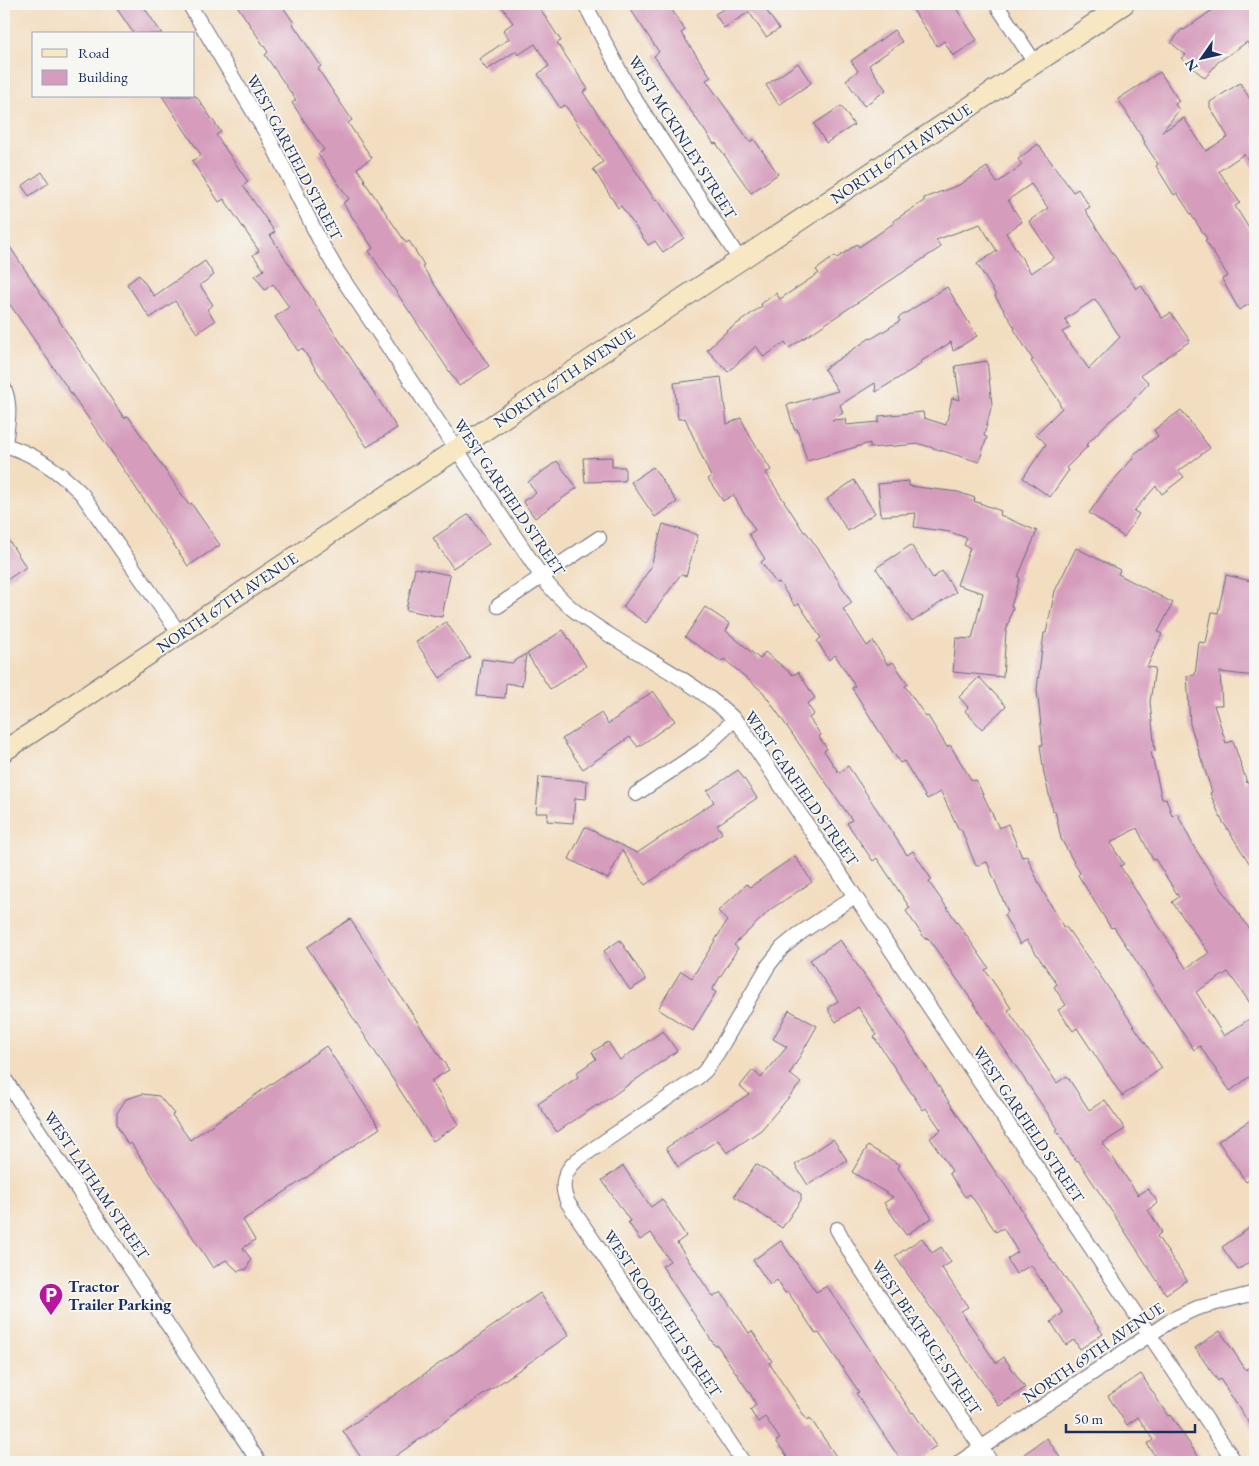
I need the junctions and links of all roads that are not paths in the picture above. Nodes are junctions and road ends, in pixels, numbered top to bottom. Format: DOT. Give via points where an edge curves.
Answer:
graph roads {
  1 [pos="189,4"];
  2 [pos="585,4"];
  3 [pos="996,4"];
  4 [pos="1124,4"];
  5 [pos="1036,63"];
  6 [pos="740,260"];
  7 [pos="4,388"];
  8 [pos="4,445"];
  9 [pos="456,450"];
  10 [pos="599,538"];
  11 [pos="542,577"];
  12 [pos="498,606"];
  13 [pos="179,633"];
  14 [pos="734,720"];
  15 [pos="4,751"];
  16 [pos="636,794"];
  17 [pos="855,896"];
  18 [pos="4,1078"];
  19 [pos="837,1229"];
  20 [pos="1255,1293"];
  21 [pos="1149,1335"];
  22 [pos="981,1448"];
  23 [pos="259,1462"];
  24 [pos="742,1462"];
  25 [pos="960,1462"];
  26 [pos="991,1462"];
  27 [pos="1235,1462"];
  1 -- 9 [label="street, WEST GARFIELD STREET" via="269,138 338,272"];
  2 -- 6 [label="street, WEST MCKINLEY STREET" via="632,95"];
  3 -- 5 [label="street"];
  4 -- 5 [label="main road, NORTH 67TH AVENUE"];
  5 -- 6 [label="main road, NORTH 67TH AVENUE"];
  6 -- 9 [label="main road, NORTH 67TH AVENUE"];
  7 -- 8 [label="street" via="8,397 8,416"];
  8 -- 13 [label="street" via="64,476 82,494"];
  9 -- 11 [label="street, WEST GARFIELD STREET"];
  9 -- 13 [label="main road, NORTH 67TH AVENUE"];
  10 -- 11 [label="street"];
  11 -- 12 [label="street"];
  11 -- 14 [label="street, WEST GARFIELD STREET" via="573,611 718,704"];
  13 -- 15 [label="main road, NORTH 67TH AVENUE"];
  14 -- 16 [label="street" via="701,751"];
  14 -- 17 [label="street, WEST GARFIELD STREET"];
  17 -- 21 [label="street, WEST GARFIELD STREET"];
  17 -- 24 [label="street, WEST ROOSEVELT STREET" via="782,948 705,1071 577,1160 566,1172 564,1180 568,1203"];
  18 -- 23 [label="street, WEST LATHAM STREET"];
  19 -- 22 [label="street, WEST BEATRICE STREET"];
  20 -- 21 [label="street, NORTH 69TH AVENUE" via="1188,1311"];
  21 -- 22 [label="street, NORTH 69TH AVENUE"];
  21 -- 27 [label="street, WEST GARFIELD STREET"];
  22 -- 25 [label="street, NORTH 69TH AVENUE"];
  22 -- 26 [label="street, WEST BEATRICE STREET"];
}
